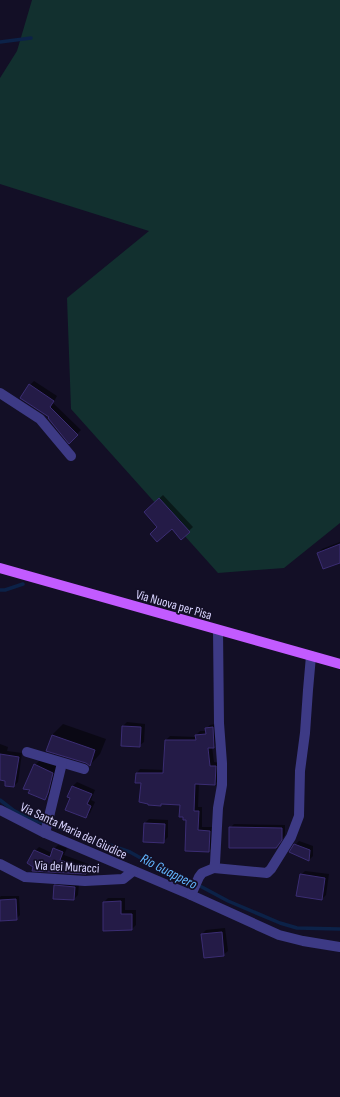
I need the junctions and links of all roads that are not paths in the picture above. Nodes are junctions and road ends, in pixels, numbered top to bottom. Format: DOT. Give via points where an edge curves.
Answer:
graph roads {
  1 [pos="0,393"];
  2 [pos="72,456"];
  3 [pos="0,568"];
  4 [pos="218,630"];
  5 [pos="311,656"];
  6 [pos="340,664"];
  7 [pos="27,752"];
  8 [pos="62,763"];
  9 [pos="84,769"];
  10 [pos="0,810"];
  11 [pos="45,830"];
  12 [pos="0,864"];
  13 [pos="214,868"];
  14 [pos="133,872"];
  15 [pos="192,893"];
  16 [pos="340,947"];
  1 -- 2 [label="street" via="40,418"];
  3 -- 4 [label="main road, Via Nuova per Pisa"];
  4 -- 5 [label="main road, Via Nuova per Pisa"];
  4 -- 13 [label="street" via="222,785"];
  5 -- 6 [label="main road, Via Nuova per Pisa"];
  5 -- 13 [label="street" via="298,816 291,837 267,872"];
  7 -- 8 [label="street"];
  8 -- 9 [label="street"];
  8 -- 11 [label="street"];
  10 -- 11 [label="street, Via Santa Maria del Giudice"];
  11 -- 14 [label="street, Via Santa Maria del Giudice"];
  12 -- 14 [label="street, Via dei Muracci" via="25,876 86,881 123,879"];
  13 -- 15 [label="street" via="202,873"];
  14 -- 15 [label="street, Via Santa Maria del Giudice"];
  15 -- 16 [label="street, Via Santa Maria del Giudice" via="279,935"];
}
